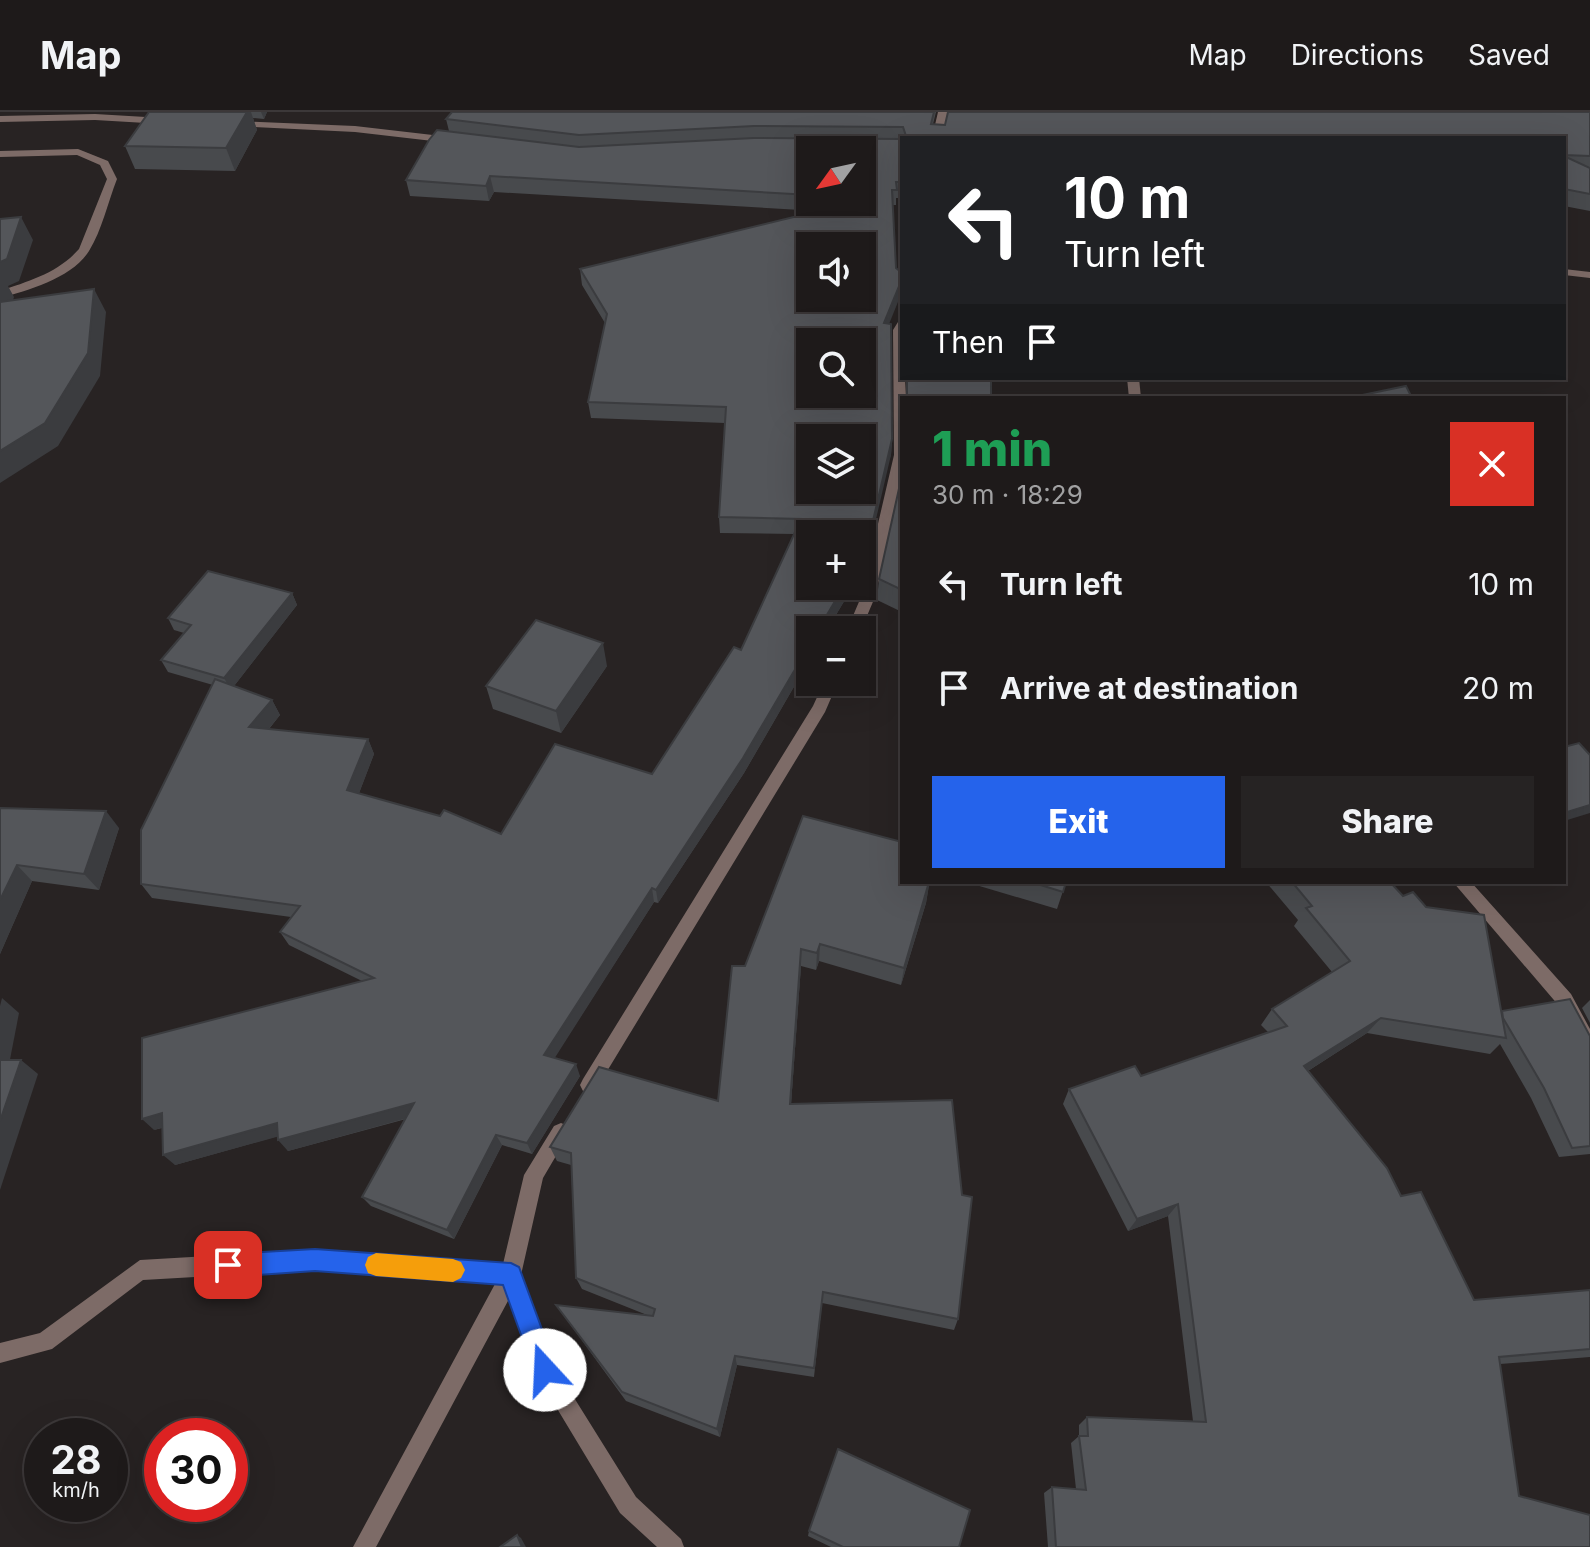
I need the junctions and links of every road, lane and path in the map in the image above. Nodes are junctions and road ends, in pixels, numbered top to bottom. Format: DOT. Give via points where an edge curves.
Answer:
graph roads {
  1 [pos="943,112"];
  2 [pos="99,115"];
  3 [pos="0,119"];
  4 [pos="172,121"];
  5 [pos="218,123"];
  6 [pos="937,136"];
  7 [pos="461,141"];
  8 [pos="0,154"];
  9 [pos="1566,272"];
  10 [pos="1590,275"];
  11 [pos="0,295"];
  12 [pos="900,328"];
  13 [pos="900,455"];
  14 [pos="900,455"];
  15 [pos="860,616"];
  16 [pos="824,696"];
  17 [pos="1463,884"];
  18 [pos="1590,1047"];
  19 [pos="583,1095"];
  20 [pos="567,1122"];
  21 [pos="511,1275"];
  22 [pos="0,1353"];
  23 [pos="364,1547"];
  24 [pos="673,1547"];
  1 -- 6 [label="street"];
  2 -- 3 [label="street"];
  2 -- 4 [label="street"];
  5 -- 7 [label="street" via="358,125"];
  8 -- 11 [label="street" via="78,152 104,163 112,179 78,259"];
  9 -- 10 [label="street"];
  12 -- 13 [label="street"];
  14 -- 15 [label="street"];
  16 -- 19 [label="street"];
  17 -- 18 [label="street" via="1565,1000"];
  20 -- 21 [label="street" via="534,1175"];
  21 -- 22 [label="street" via="315,1260 140,1270 45,1342"];
  21 -- 23 [label="street"];
  21 -- 24 [label="street" via="545,1370 628,1505"];
}
